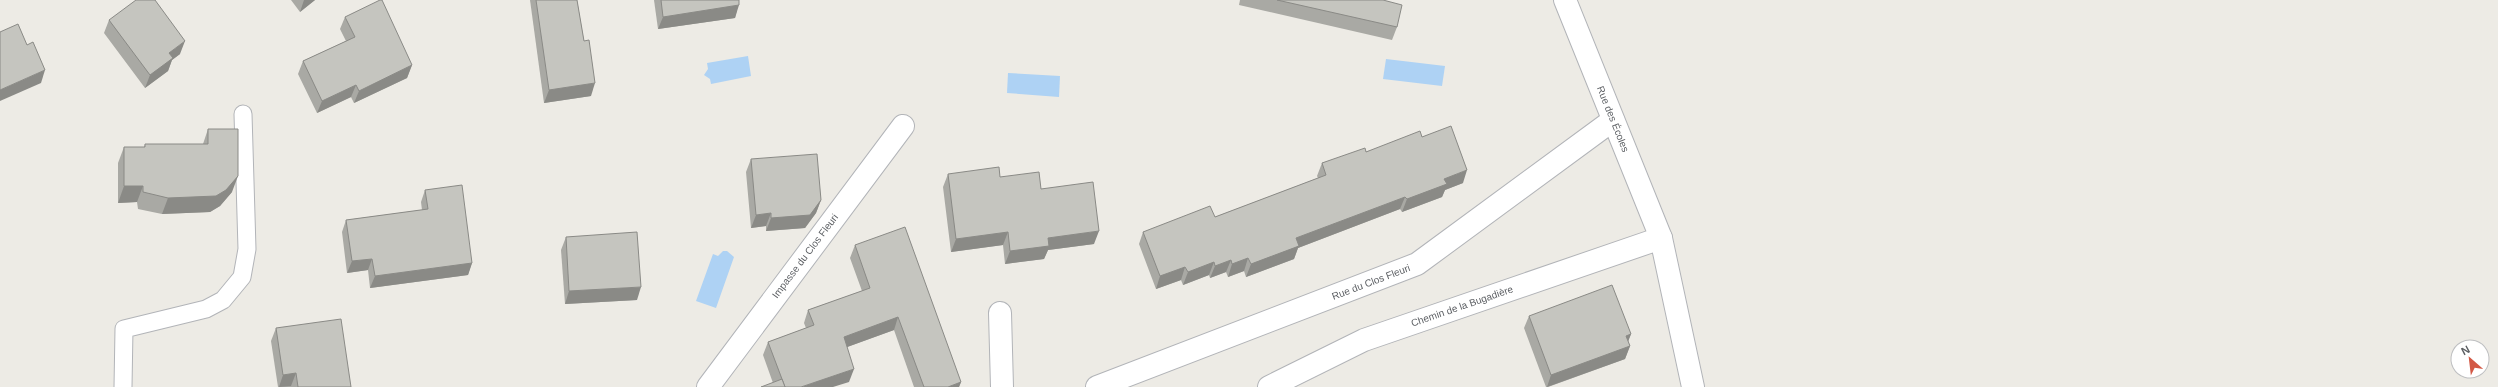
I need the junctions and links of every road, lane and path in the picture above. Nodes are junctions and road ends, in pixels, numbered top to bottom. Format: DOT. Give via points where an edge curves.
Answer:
graph roads {
  1 [pos="1565,0"];
  2 [pos="243,114"];
  3 [pos="1614,120"];
  4 [pos="903,126"];
  5 [pos="1661,238"];
  6 [pos="1000,313"];
  7 [pos="123,387"];
  8 [pos="708,387"];
  9 [pos="1002,387"];
  10 [pos="1097,387"];
  11 [pos="1269,387"];
  12 [pos="1693,387"];
  1 -- 3 [label="street, Rue des Écoles"];
  2 -- 7 [label="lane" via="247,248 242,277 223,300 206,309 124,329"];
  3 -- 5 [label="street, Rue des Écoles"];
  3 -- 10 [label="street, Rue du Clos Fleuri" via="1417,264"];
  4 -- 8 [label="street, Impasse du Clos Fleuri"];
  5 -- 11 [label="street, Chemin de la Bugadière" via="1364,340"];
  5 -- 12 [label="street, Rue des Écoles"];
  6 -- 9 [label="street"];
}
